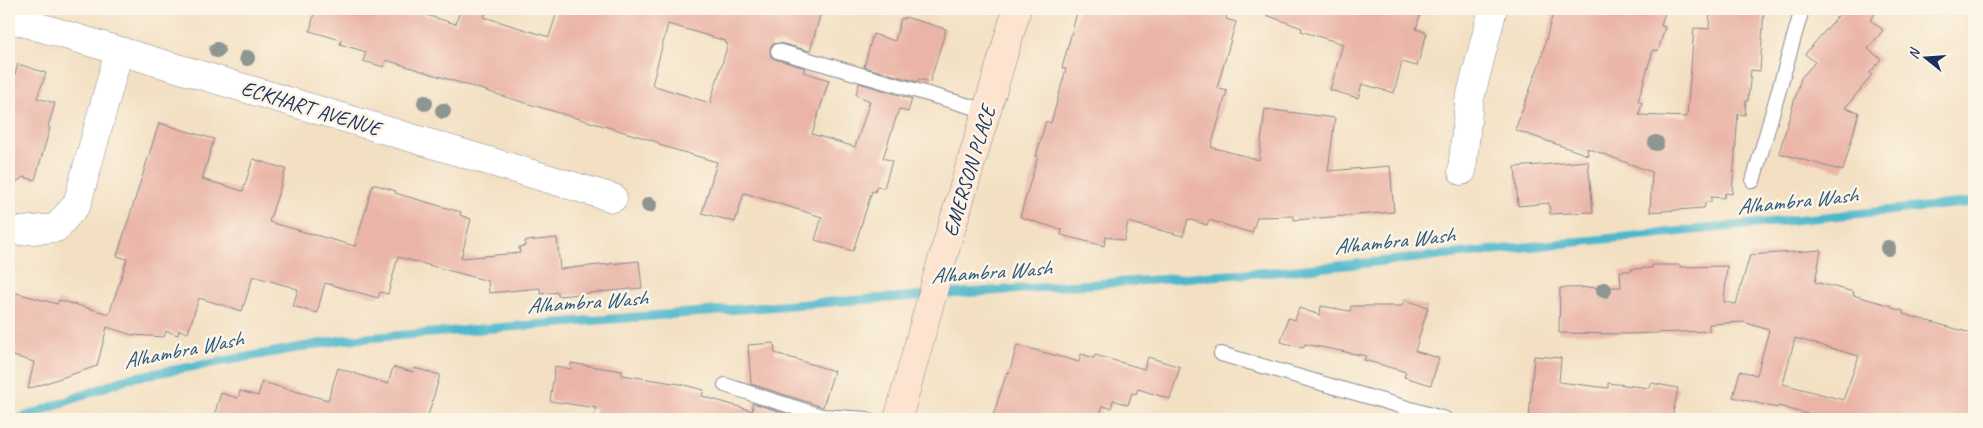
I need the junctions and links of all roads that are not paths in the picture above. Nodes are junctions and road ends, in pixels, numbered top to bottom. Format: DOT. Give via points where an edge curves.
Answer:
graph roads {
  1 [pos="1017,9"];
  2 [pos="1493,9"];
  3 [pos="1802,9"];
  4 [pos="9,18"];
  5 [pos="119,51"];
  6 [pos="778,51"];
  7 [pos="987,112"];
  8 [pos="1462,171"];
  9 [pos="1753,181"];
  10 [pos="613,198"];
  11 [pos="9,230"];
  12 [pos="1221,354"];
  13 [pos="726,385"];
  14 [pos="866,419"];
  15 [pos="898,419"];
  16 [pos="1445,419"];
  1 -- 7 [label="street, EMERSON PLACE"];
  2 -- 8 [label="street" via="1468,102"];
  3 -- 9 [label="lane"];
  4 -- 5 [label="street, ECKHART AVENUE"];
  5 -- 10 [label="street, ECKHART AVENUE"];
  5 -- 11 [label="street" via="77,204 56,228"];
  6 -- 7 [label="lane"];
  7 -- 15 [label="street, EMERSON PLACE"];
  12 -- 16 [label="lane"];
  13 -- 14 [label="lane" via="821,416"];
}
